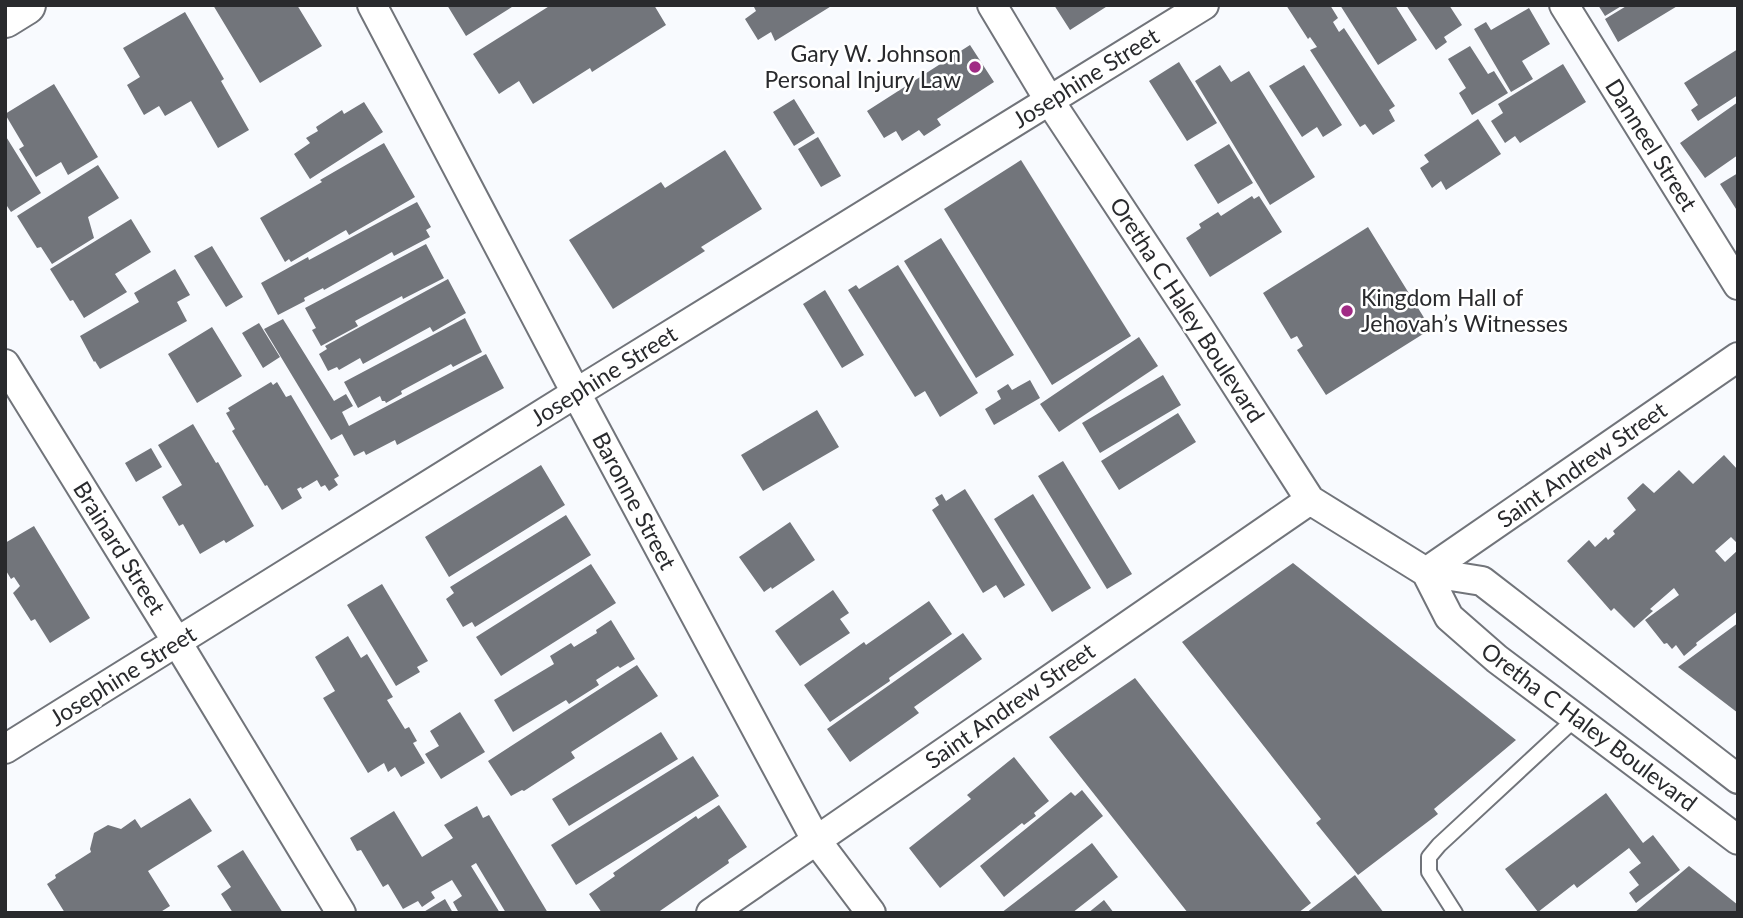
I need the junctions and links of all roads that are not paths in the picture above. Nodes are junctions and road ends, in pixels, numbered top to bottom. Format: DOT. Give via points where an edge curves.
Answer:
graph roads {
  1 [pos="26,5"];
  2 [pos="372,5"];
  3 [pos="992,5"];
  4 [pos="1204,5"];
  5 [pos="1564,5"];
  6 [pos="5,18"];
  7 [pos="1049,100"];
  8 [pos="1738,285"];
  9 [pos="1738,357"];
  10 [pos="5,364"];
  11 [pos="576,393"];
  12 [pos="1310,500"];
  13 [pos="1426,572"];
  14 [pos="177,642"];
  15 [pos="1575,719"];
  16 [pos="5,749"];
  17 [pos="1738,779"];
  18 [pos="816,840"];
  19 [pos="1738,840"];
  20 [pos="341,913"];
  21 [pos="711,913"];
  22 [pos="871,913"];
  23 [pos="1455,913"];
  1 -- 6 [label="street"];
  2 -- 11 [label="street, Baronne Street"];
  3 -- 7 [label="street, Oretha C Haley Boulevard"];
  4 -- 7 [label="street, Josephine Street"];
  5 -- 8 [label="street, Danneel Street"];
  7 -- 11 [label="street, Josephine Street"];
  7 -- 12 [label="street, Oretha C Haley Boulevard"];
  9 -- 13 [label="street, Saint Andrew Street"];
  10 -- 14 [label="street, Brainard Street"];
  11 -- 14 [label="street, Josephine Street"];
  11 -- 18 [label="street, Baronne Street"];
  12 -- 13 [label="street, Oretha C Haley Boulevard"];
  12 -- 18 [label="street, Saint Andrew Street"];
  13 -- 15 [label="street, Oretha C Haley Boulevard" via="1449,617"];
  13 -- 17 [label="street, Oretha C Haley Boulevard" via="1482,581"];
  14 -- 16 [label="street, Josephine Street"];
  14 -- 20 [label="street, Brainard Street"];
  15 -- 19 [label="street, Oretha C Haley Boulevard"];
  15 -- 23 [label="lane" via="1429,857 1429,872"];
  18 -- 21 [label="street, Saint Andrew Street"];
  18 -- 22 [label="street, Baronne Street"];
}
